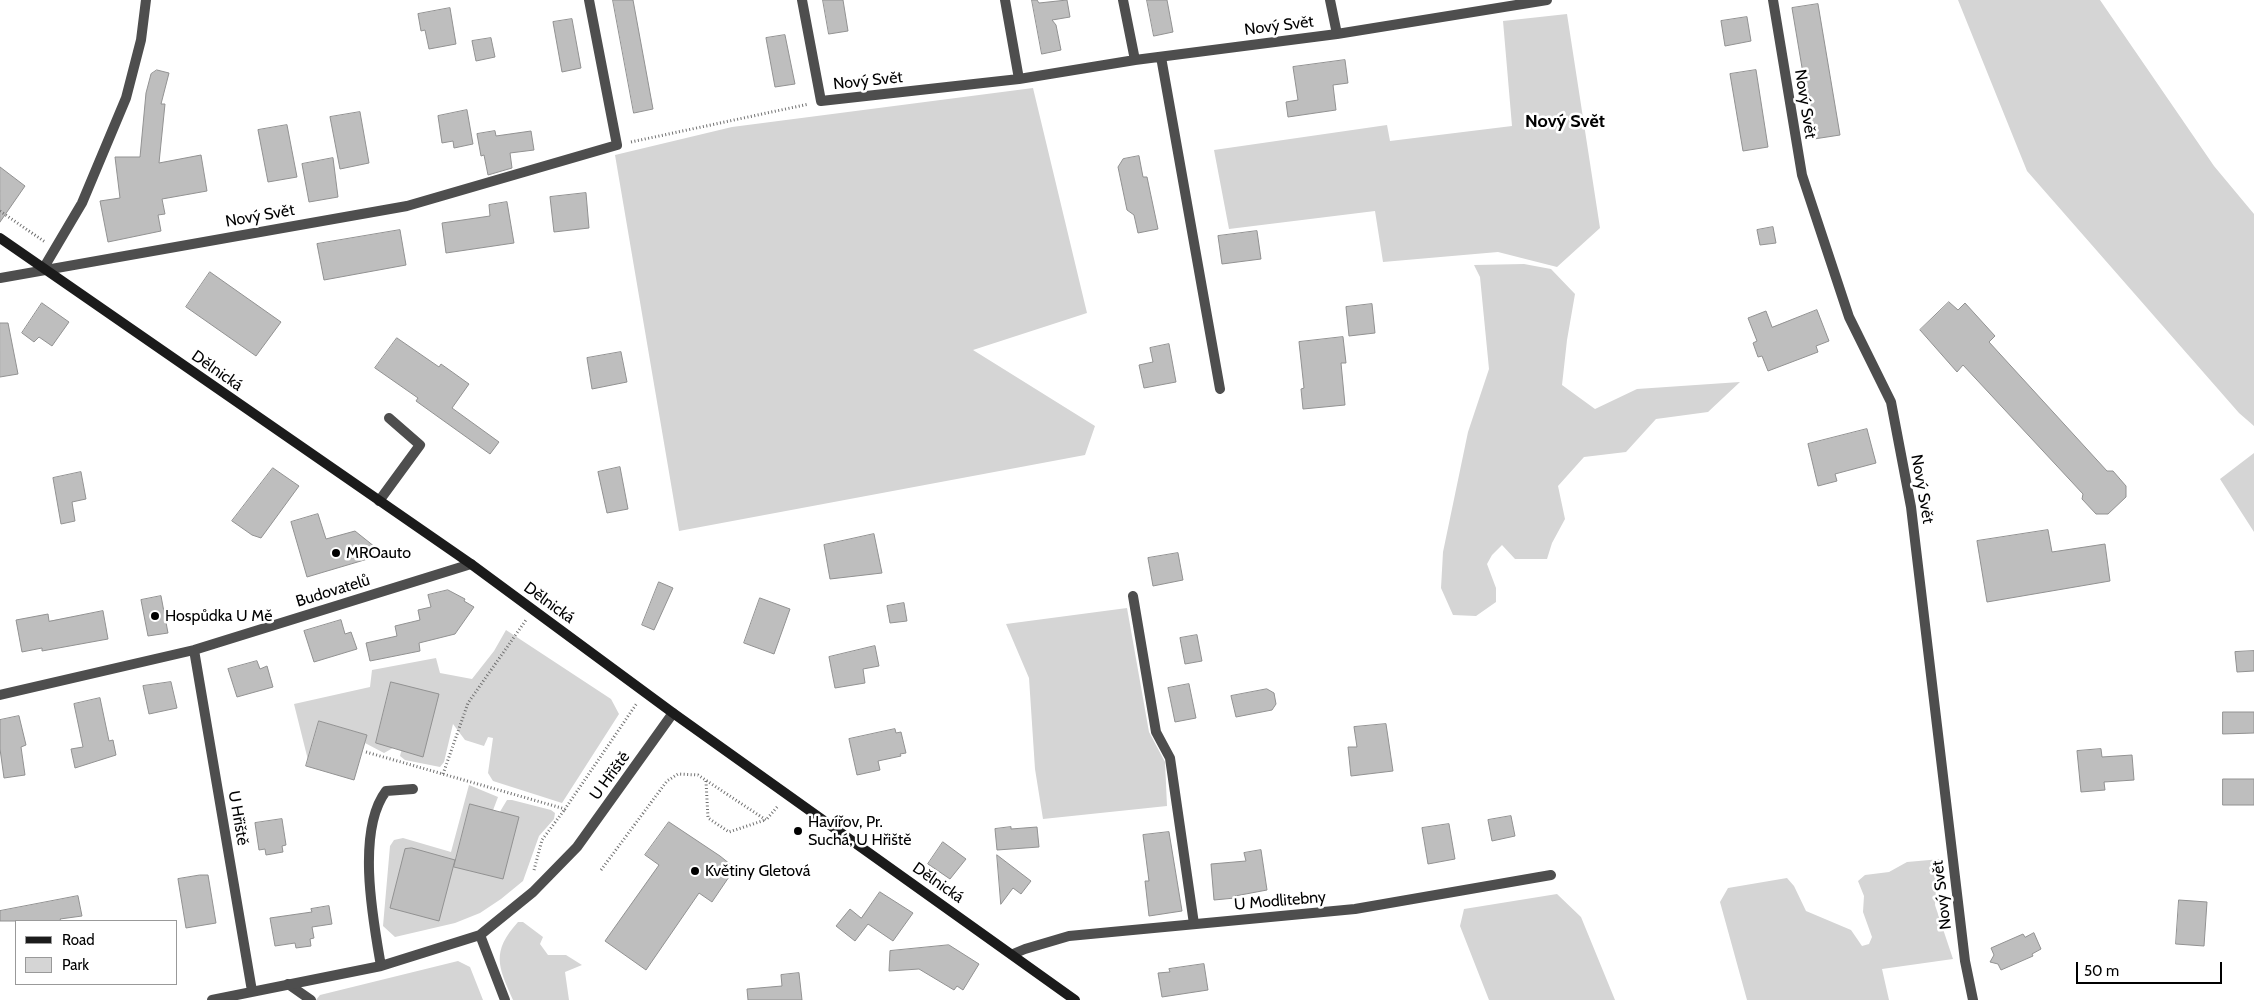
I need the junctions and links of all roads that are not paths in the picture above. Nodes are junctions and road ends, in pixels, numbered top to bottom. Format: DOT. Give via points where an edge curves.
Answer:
graph roads {
  1 [pos="146,0"];
  2 [pos="589,0"];
  3 [pos="802,0"];
  4 [pos="1005,0"];
  5 [pos="1123,0"];
  6 [pos="1330,0"];
  7 [pos="1547,0"];
  8 [pos="1773,0"];
  9 [pos="1532,1"];
  10 [pos="1337,34"];
  11 [pos="1160,57"];
  12 [pos="1135,60"];
  13 [pos="1019,79"];
  14 [pos="0,238"];
  15 [pos="43,269"];
  16 [pos="0,278"];
  17 [pos="1220,389"];
  18 [pos="389,418"];
  19 [pos="379,501"];
  20 [pos="470,564"];
  21 [pos="1133,596"];
  22 [pos="194,650"];
  23 [pos="0,695"];
  24 [pos="673,713"];
  25 [pos="413,788"];
  26 [pos="1552,876"];
  27 [pos="1194,924"];
  28 [pos="480,935"];
  29 [pos="1013,954"];
  30 [pos="381,966"];
  31 [pos="288,984"];
  32 [pos="253,995"];
  33 [pos="212,1000"];
  34 [pos="311,1000"];
  35 [pos="505,1000"];
  36 [pos="1075,1000"];
  37 [pos="1973,1000"];
  1 -- 15 [label="street" via="141,40 126,98 82,203"];
  2 -- 15 [label="street, Nový Svět" via="617,145 407,206"];
  3 -- 13 [label="street, Nový Svět" via="822,101"];
  4 -- 13 [label="street"];
  5 -- 12 [label="street"];
  6 -- 10 [label="street, Nový Svět"];
  7 -- 9 [label="street, Nový Svět"];
  8 -- 37 [label="street, Nový Svět" via="1802,175 1849,317 1891,402 1911,507 1964,951"];
  9 -- 10 [label="street, Nový Svět"];
  10 -- 11 [label="street, Nový Svět"];
  11 -- 12 [label="street, Nový Svět"];
  11 -- 17 [label="street"];
  12 -- 13 [label="street, Nový Svět"];
  14 -- 15 [label="street, Dělnická"];
  15 -- 16 [label="street, Nový Svět"];
  15 -- 19 [label="street, Dělnická"];
  18 -- 19 [label="street" via="420,445"];
  19 -- 20 [label="street, Dělnická"];
  20 -- 22 [label="street, Budovatelů"];
  20 -- 24 [label="street, Dělnická"];
  21 -- 27 [label="street" via="1156,732 1170,758"];
  22 -- 23 [label="street, Budovatelů"];
  22 -- 32 [label="street, U Hřiště"];
  24 -- 28 [label="street, U Hřiště" via="577,847 527,897"];
  24 -- 29 [label="street, Dělnická"];
  25 -- 30 [label="street" via="386,791 378,802 374,818 368,869"];
  26 -- 27 [label="street, U Modlitebny" via="1355,909"];
  27 -- 29 [label="street, U Modlitebny" via="1069,936"];
  28 -- 30 [label="street, U Hřiště"];
  28 -- 35 [label="street"];
  29 -- 36 [label="street, Dělnická"];
  30 -- 31 [label="street, U Hřiště"];
  31 -- 32 [label="street, U Hřiště"];
  31 -- 34 [label="street"];
  32 -- 33 [label="street, U Hřiště"];
}
